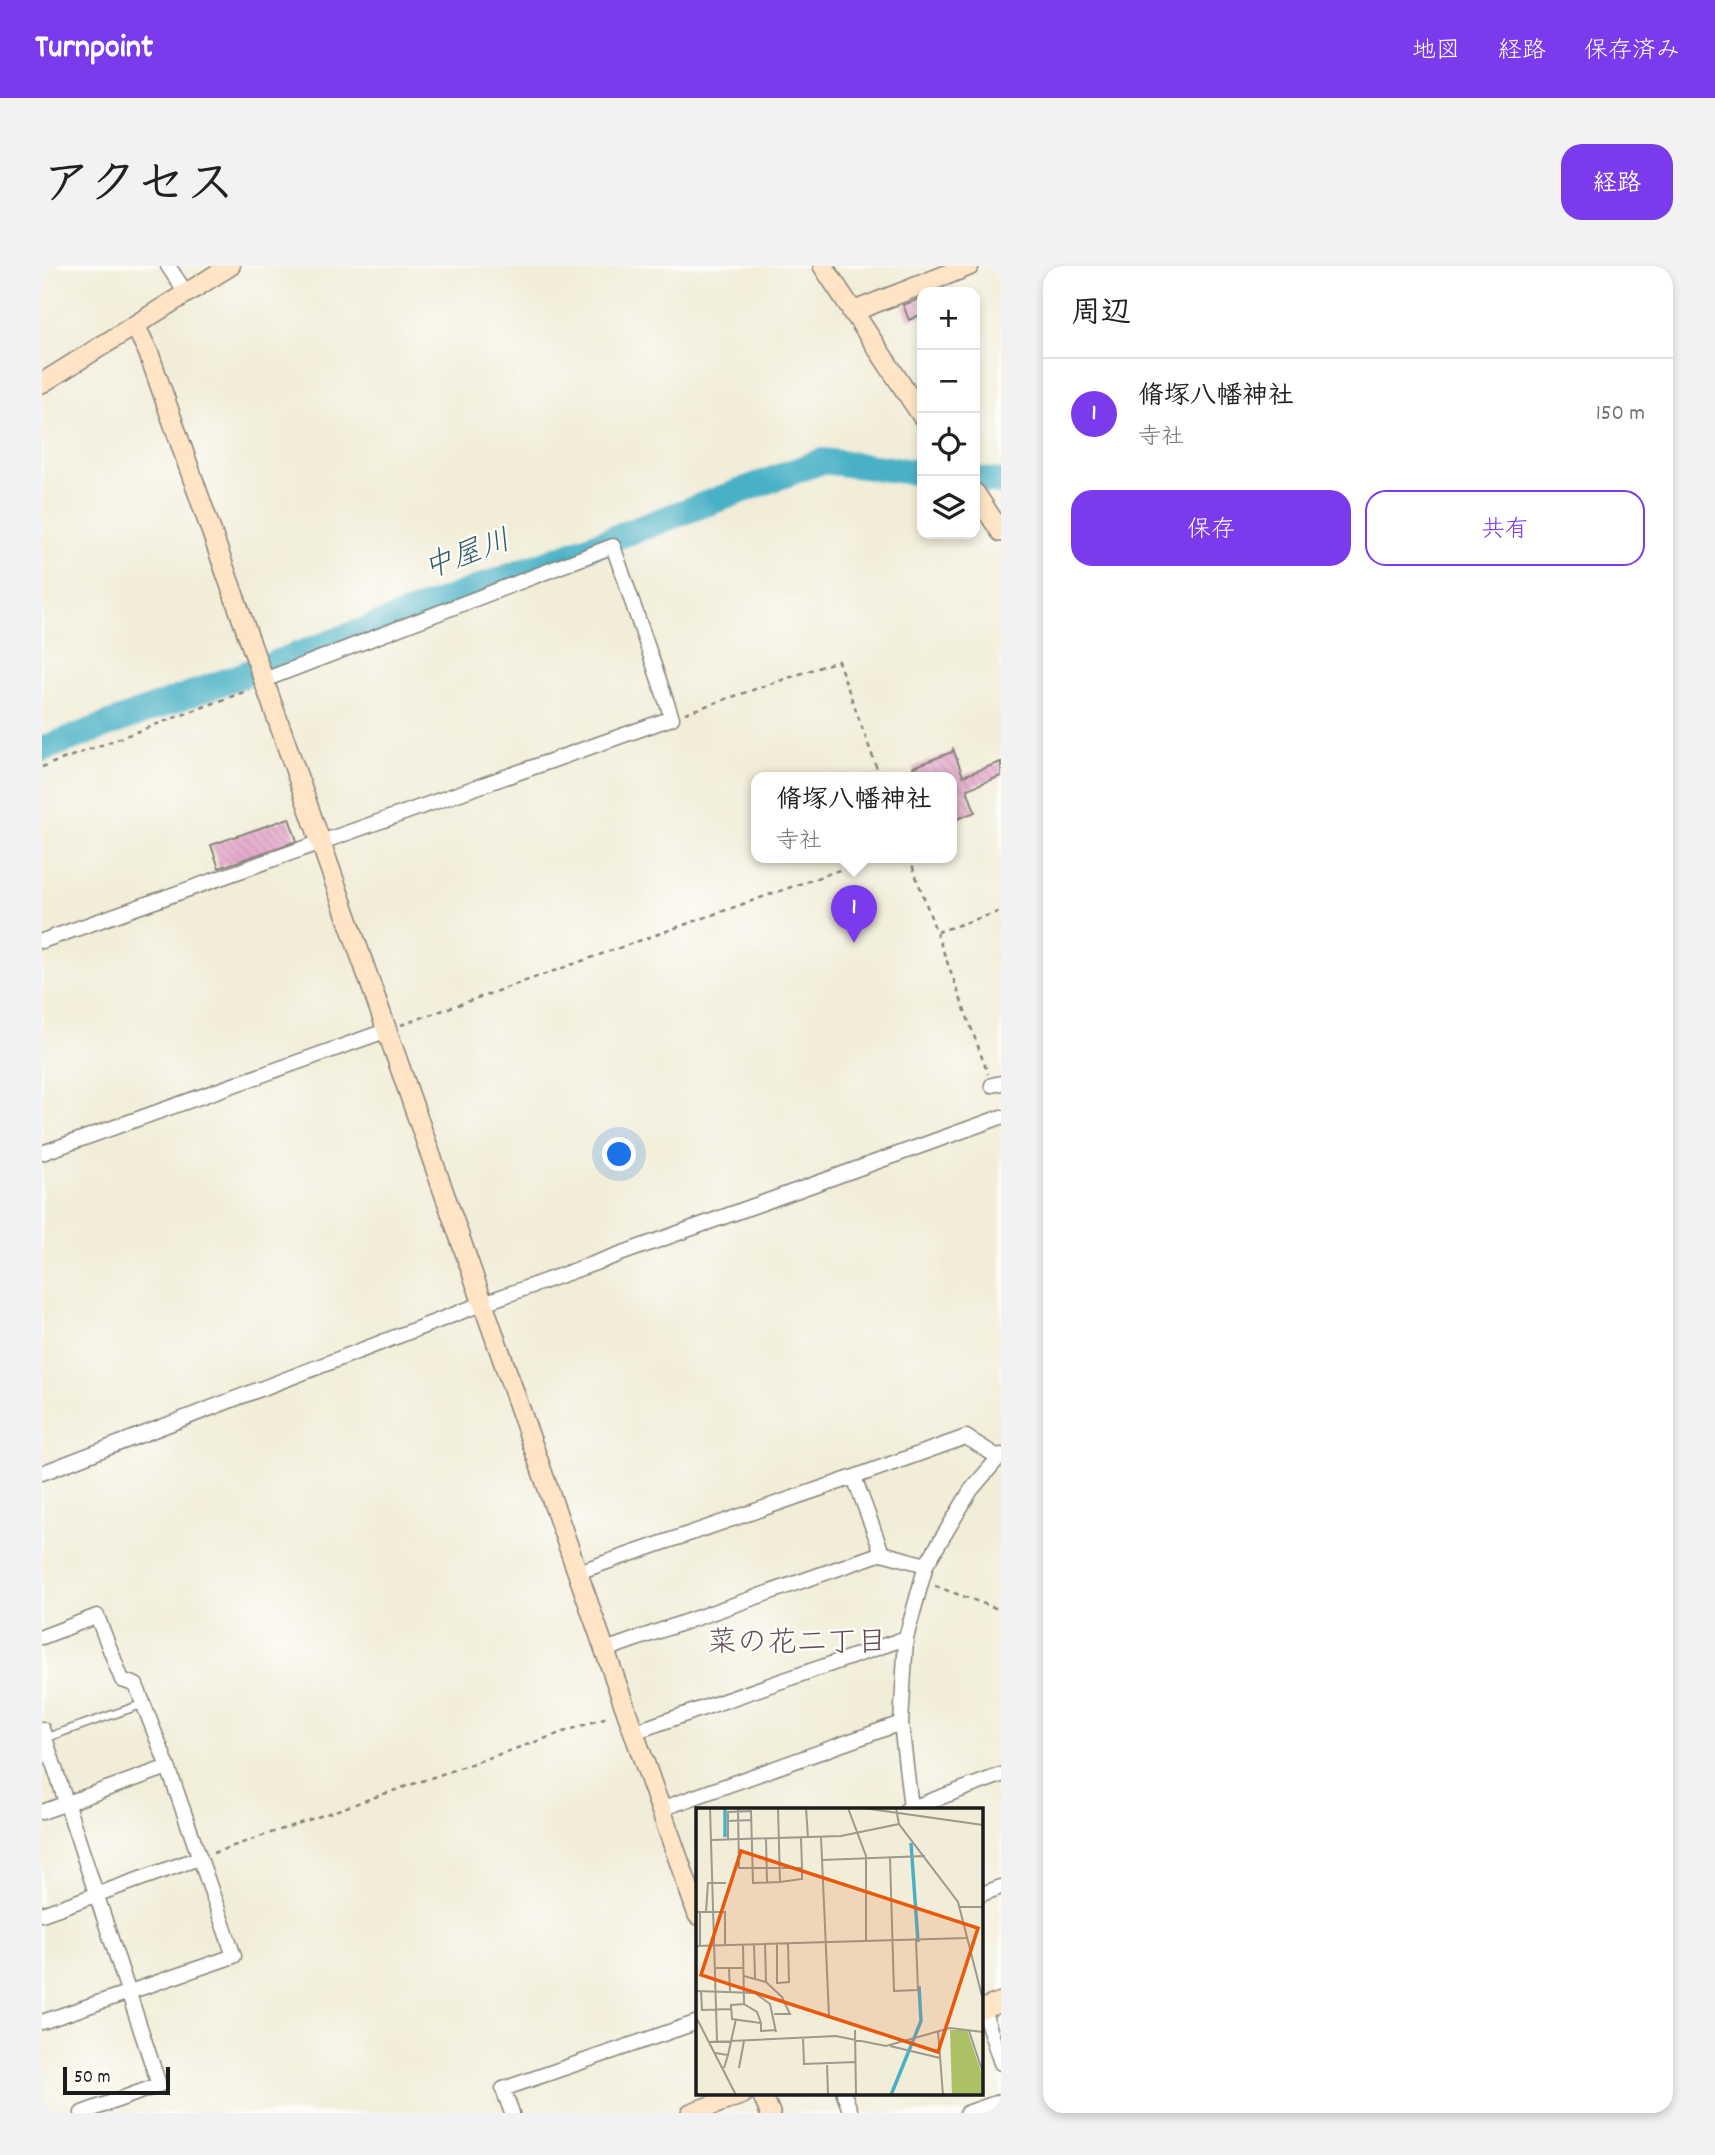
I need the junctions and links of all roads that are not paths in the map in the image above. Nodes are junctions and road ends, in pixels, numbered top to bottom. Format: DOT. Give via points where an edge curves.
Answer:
graph roads {
  1 [pos="168,266"];
  2 [pos="230,266"];
  3 [pos="823,266"];
  4 [pos="969,266"];
  5 [pos="186,293"];
  6 [pos="852,312"];
  7 [pos="136,327"];
  8 [pos="42,383"];
  9 [pos="920,413"];
  10 [pos="980,500"];
  11 [pos="1001,532"];
  12 [pos="261,674"];
  13 [pos="323,842"];
  14 [pos="42,941"];
  15 [pos="388,1030"];
  16 [pos="1001,1117"];
  17 [pos="42,1153"];
  18 [pos="484,1303"];
  19 [pos="1000,1456"];
  20 [pos="42,1473"];
  21 [pos="854,1477"];
  22 [pos="882,1553"];
  23 [pos="926,1565"];
  24 [pos="578,1572"];
  25 [pos="42,1637"];
  26 [pos="906,1638"];
  27 [pos="606,1650"];
  28 [pos="145,1704"];
  29 [pos="901,1723"];
  30 [pos="634,1732"];
  31 [pos="43,1734"];
  32 [pos="168,1767"];
  33 [pos="1001,1775"];
  34 [pos="65,1804"];
  35 [pos="908,1808"];
  36 [pos="911,1808"];
  37 [pos="661,1809"];
  38 [pos="42,1812"];
  39 [pos="200,1858"];
  40 [pos="694,1887"];
  41 [pos="1001,1887"];
  42 [pos="984,1893"];
  43 [pos="95,1896"];
  44 [pos="42,1914"];
  45 [pos="127,1993"];
  46 [pos="989,2007"];
  47 [pos="42,2022"];
  48 [pos="696,2023"];
  49 [pos="1001,2063"];
  50 [pos="740,2095"];
  51 [pos="762,2095"];
  52 [pos="844,2095"];
  53 [pos="1001,2101"];
  54 [pos="82,2113"];
  55 [pos="512,2113"];
  56 [pos="691,2113"];
  57 [pos="770,2113"];
  58 [pos="851,2113"];
  59 [pos="967,2113"];
  1 -- 5 [label="street"];
  2 -- 5 [label="street"];
  3 -- 6 [label="street"];
  4 -- 6 [label="street"];
  5 -- 7 [label="street"];
  6 -- 9 [label="street"];
  7 -- 8 [label="street"];
  7 -- 12 [label="street"];
  10 -- 11 [label="street"];
  12 -- 13 [label="street"];
  12 -- 13 [label="street" via="613,546 672,718"];
  13 -- 14 [label="street"];
  13 -- 15 [label="street"];
  15 -- 17 [label="street"];
  15 -- 18 [label="street"];
  16 -- 18 [label="street"];
  18 -- 20 [label="street"];
  18 -- 24 [label="street"];
  19 -- 21 [label="street" via="966,1437"];
  19 -- 23 [label="street" via="971,1490"];
  21 -- 22 [label="street"];
  21 -- 24 [label="street"];
  22 -- 23 [label="street"];
  22 -- 27 [label="street"];
  23 -- 26 [label="street"];
  24 -- 27 [label="street"];
  25 -- 28 [label="street" via="97,1616 122,1680 136,1685"];
  26 -- 29 [label="street"];
  26 -- 30 [label="street"];
  27 -- 30 [label="street"];
  28 -- 31 [label="lane"];
  28 -- 32 [label="street"];
  29 -- 35 [label="street"];
  29 -- 37 [label="street"];
  30 -- 37 [label="street"];
  31 -- 34 [label="street"];
  32 -- 34 [label="street"];
  32 -- 39 [label="street"];
  33 -- 36 [label="street"];
  34 -- 38 [label="street"];
  34 -- 43 [label="street"];
  37 -- 40 [label="street"];
  39 -- 43 [label="street"];
  39 -- 45 [label="street" via="234,1956"];
  41 -- 42 [label="street"];
  43 -- 44 [label="street"];
  43 -- 45 [label="street"];
  45 -- 47 [label="street"];
  45 -- 54 [label="street" via="159,2085"];
  46 -- 49 [label="street"];
  48 -- 55 [label="street" via="503,2089"];
  50 -- 56 [label="street"];
  51 -- 57 [label="street"];
  52 -- 58 [label="street"];
  53 -- 59 [label="street"];
}
